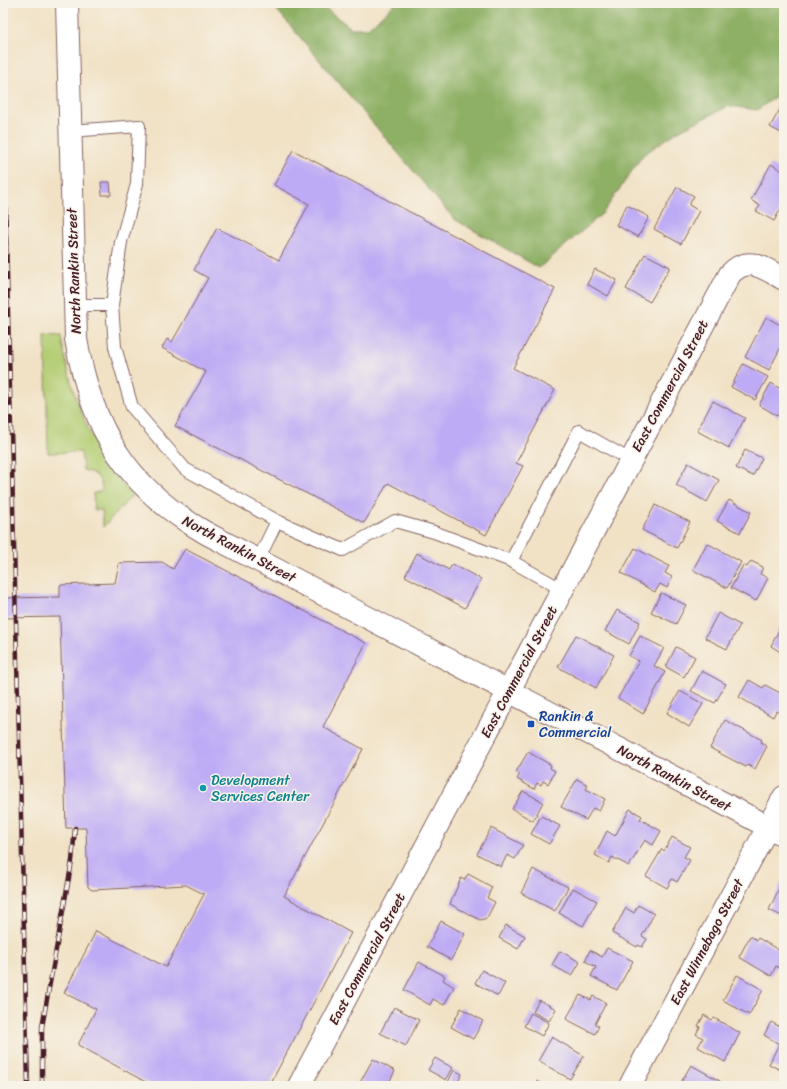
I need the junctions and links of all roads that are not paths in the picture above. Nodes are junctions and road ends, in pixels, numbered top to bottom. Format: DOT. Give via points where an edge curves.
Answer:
graph roads {
  1 [pos="67,3"];
  2 [pos="70,131"];
  3 [pos="784,279"];
  4 [pos="75,305"];
  5 [pos="112,305"];
  6 [pos="630,460"];
  7 [pos="277,521"];
  8 [pos="258,560"];
  9 [pos="511,561"];
  10 [pos="563,590"];
  11 [pos="509,692"];
  12 [pos="784,797"];
  13 [pos="776,831"];
  14 [pos="299,1086"];
  15 [pos="630,1086"];
  1 -- 2 [label="street, North Rankin Street"];
  2 -- 4 [label="street, North Rankin Street"];
  2 -- 5 [label="lane" via="139,126 138,184 121,242"];
  3 -- 6 [label="street, East Commercial Street" via="752,263 744,263 730,274"];
  4 -- 5 [label="lane"];
  4 -- 8 [label="street, North Rankin Street" via="76,335 82,370 92,403 105,432 125,465 150,494 180,518"];
  5 -- 7 [label="lane" via="115,346 132,407 185,469"];
  6 -- 9 [label="lane" via="579,431"];
  6 -- 10 [label="street, East Commercial Street"];
  7 -- 8 [label="lane"];
  7 -- 9 [label="lane" via="343,550 395,520"];
  8 -- 11 [label="street, North Rankin Street"];
  9 -- 10 [label="lane"];
  10 -- 11 [label="street, East Commercial Street"];
  11 -- 13 [label="street, North Rankin Street"];
  11 -- 14 [label="street, East Commercial Street"];
  12 -- 13 [label="street, East Winnebago Street"];
  13 -- 15 [label="street, East Winnebago Street"];
}
